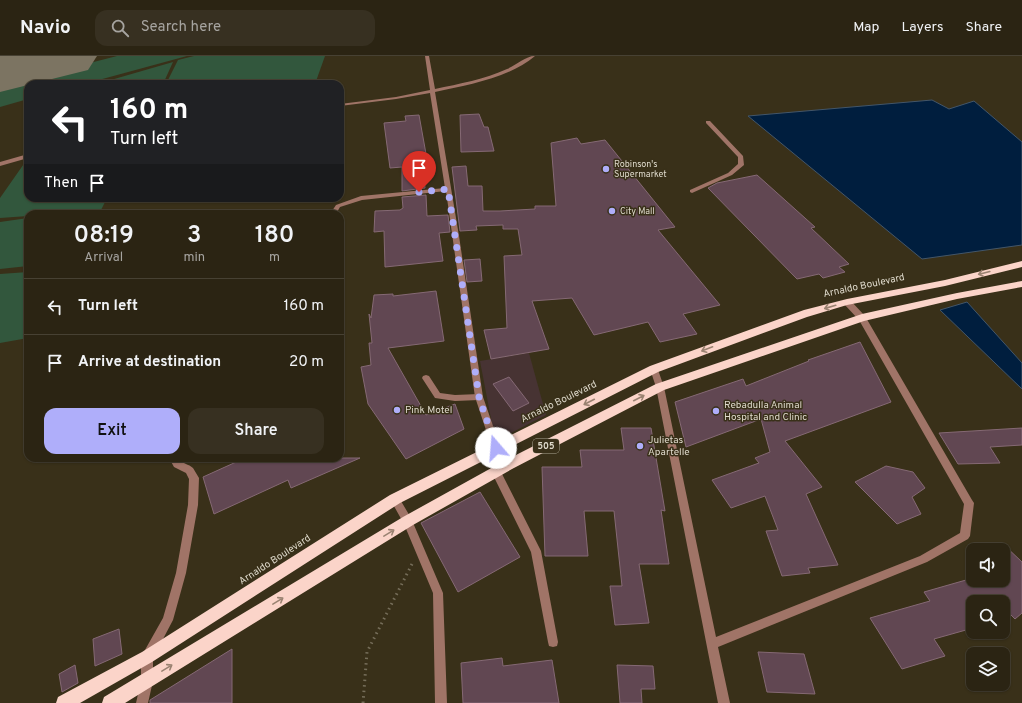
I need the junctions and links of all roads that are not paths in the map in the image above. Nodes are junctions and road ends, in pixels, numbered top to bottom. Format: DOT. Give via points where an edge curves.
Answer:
graph roads {
  1 [pos="427,56"];
  2 [pos="533,56"];
  3 [pos="344,104"];
  4 [pos="708,122"];
  5 [pos="24,157"];
  6 [pos="0,164"];
  7 [pos="448,189"];
  8 [pos="692,190"];
  9 [pos="336,210"];
  10 [pos="1022,264"];
  11 [pos="1022,284"];
  12 [pos="848,302"];
  13 [pos="862,318"];
  14 [pos="654,368"];
  15 [pos="426,378"];
  16 [pos="660,387"];
  17 [pos="479,397"];
  18 [pos="496,448"];
  19 [pos="175,462"];
  20 [pos="508,465"];
  21 [pos="497,473"];
  22 [pos="395,499"];
  23 [pos="408,521"];
  24 [pos="554,642"];
  25 [pos="712,644"];
  26 [pos="147,657"];
  27 [pos="147,681"];
  28 [pos="64,703"];
  29 [pos="110,703"];
  30 [pos="142,703"];
  31 [pos="441,703"];
  32 [pos="724,703"];
  1 -- 7 [label="street"];
  2 -- 3 [label="street" via="509,70 467,84 396,98"];
  4 -- 8 [label="street" via="741,157 741,165 730,174"];
  5 -- 6 [label="street"];
  7 -- 9 [label="street" via="361,198 338,206"];
  7 -- 17 [label="street"];
  10 -- 12 [label="highway, Arnaldo Boulevard / 505, one-way" via="945,283"];
  11 -- 13 [label="highway, 505"];
  12 -- 13 [label="street"];
  12 -- 14 [label="highway, Arnaldo Boulevard / 505, one-way" via="804,314"];
  13 -- 16 [label="highway, 505"];
  13 -- 25 [label="street" via="970,503 966,536 923,559"];
  14 -- 16 [label="street"];
  14 -- 18 [label="highway, Arnaldo Boulevard / 505, one-way"];
  15 -- 17 [label="street" via="438,396"];
  20 -- 16 [label="highway, 505, one-way"];
  16 -- 25 [label="street"];
  17 -- 18 [label="street"];
  18 -- 20 [label="street"];
  18 -- 22 [label="highway, Arnaldo Boulevard / 505"];
  19 -- 26 [label="street" via="189,470 194,478 194,505 181,573 168,620"];
  20 -- 21 [label="highway, 505"];
  21 -- 23 [label="highway, 505"];
  21 -- 24 [label="street" via="536,551"];
  22 -- 23 [label="street"];
  22 -- 26 [label="highway, Arnaldo Boulevard / 505"];
  27 -- 23 [label="highway, 505, one-way"];
  23 -- 31 [label="street" via="438,593"];
  25 -- 32 [label="street"];
  26 -- 27 [label="street"];
  26 -- 28 [label="highway, Arnaldo Boulevard / 505"];
  27 -- 29 [label="highway, 505"];
  27 -- 30 [label="street"];
}
